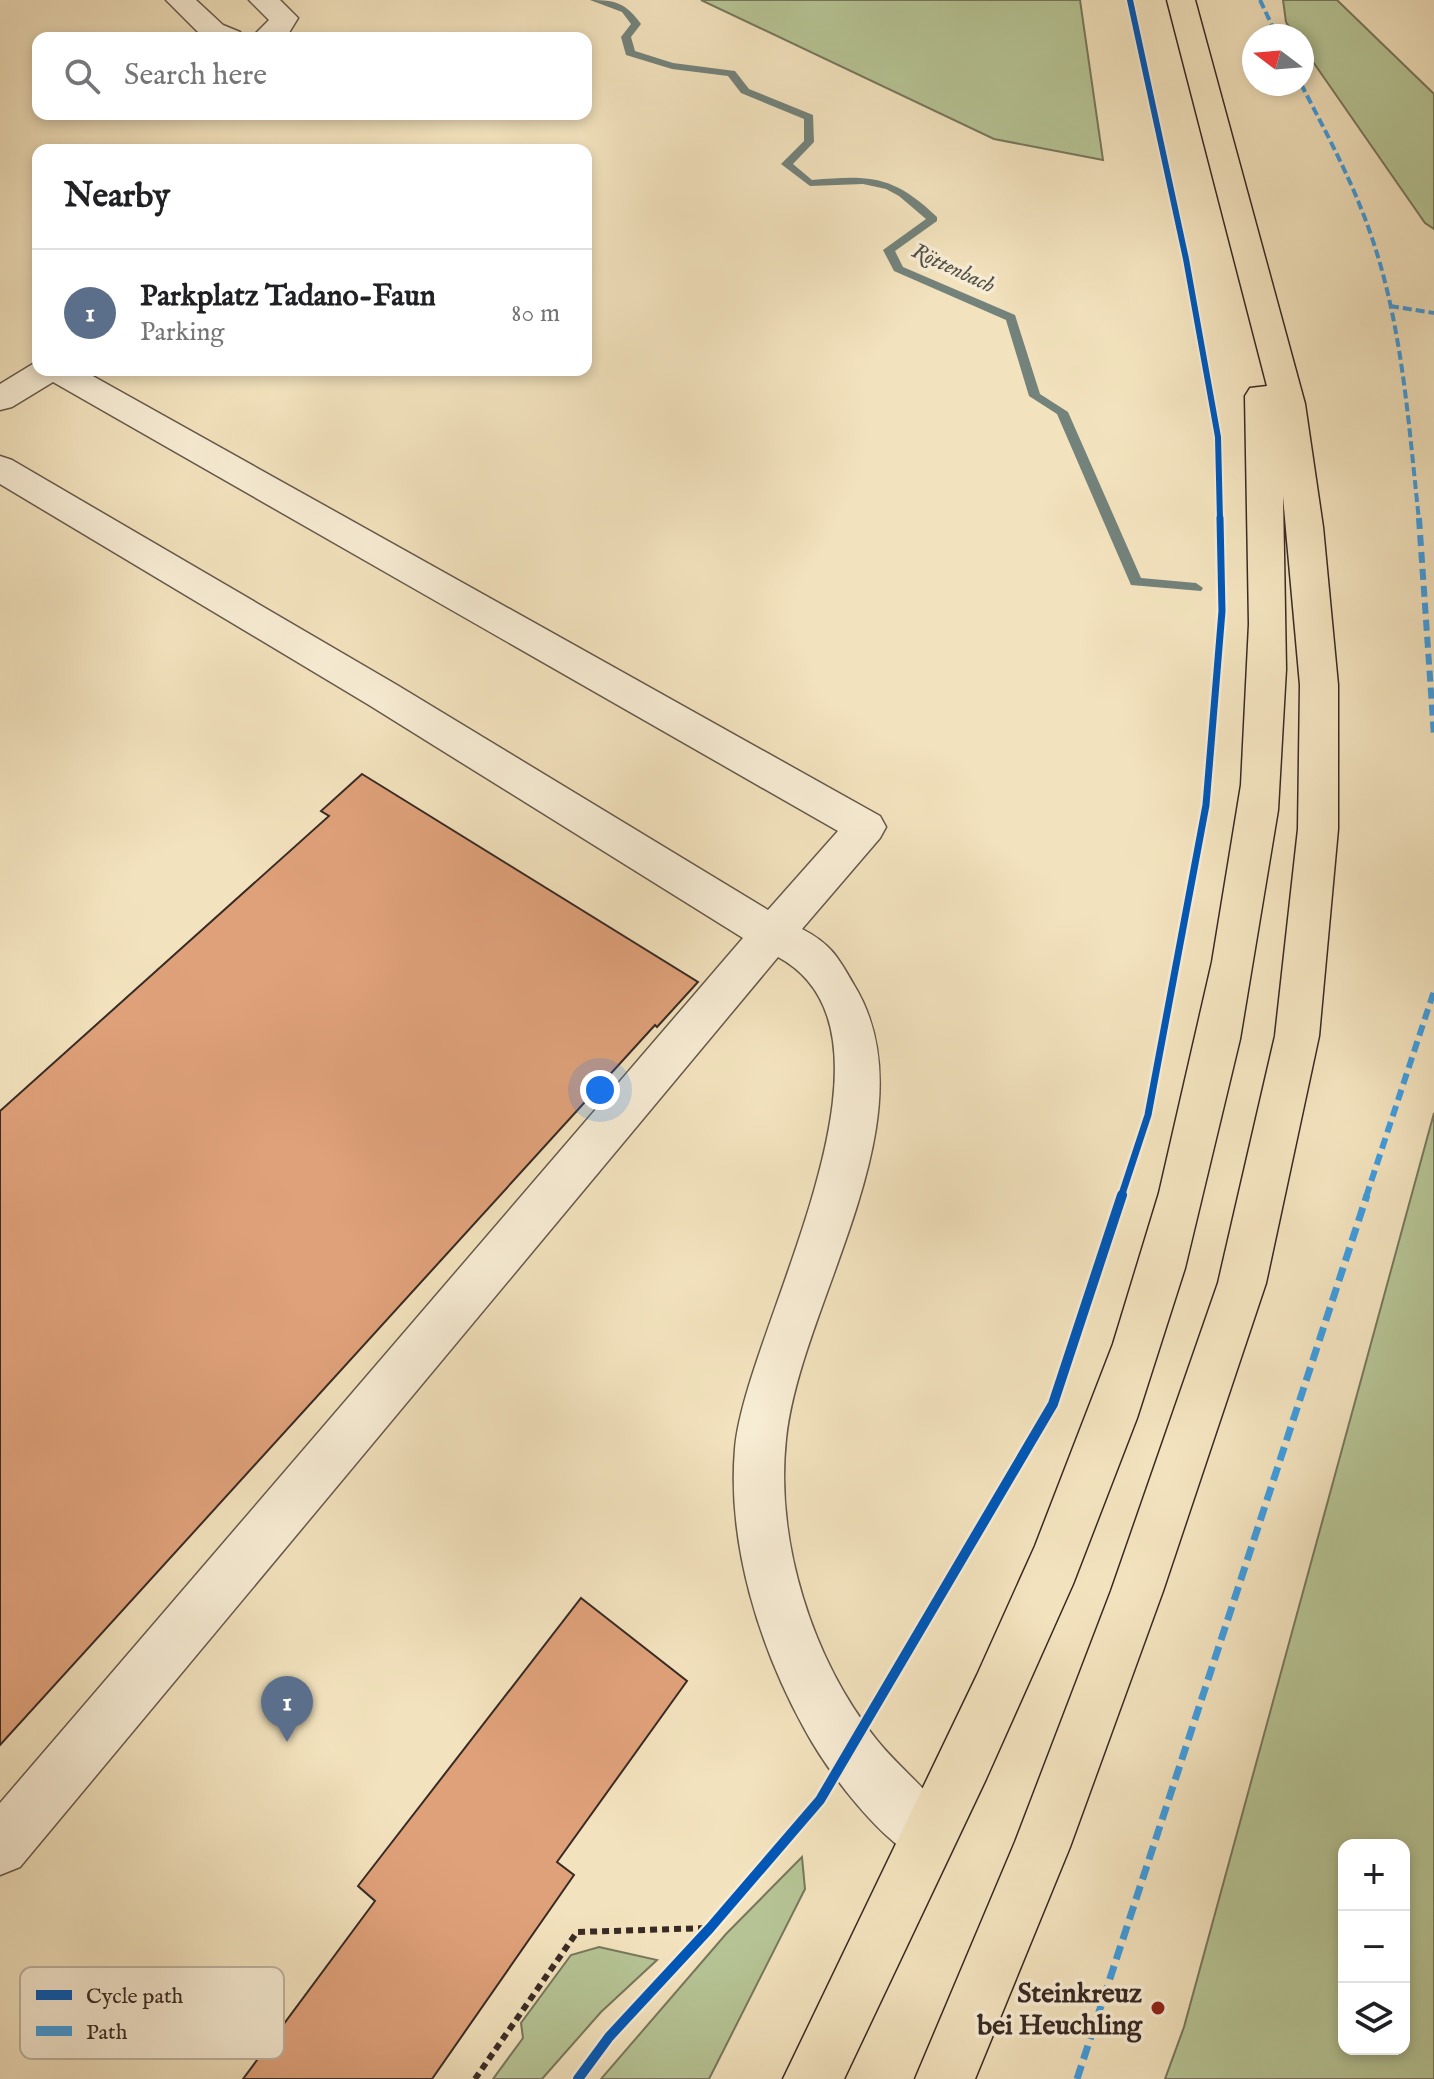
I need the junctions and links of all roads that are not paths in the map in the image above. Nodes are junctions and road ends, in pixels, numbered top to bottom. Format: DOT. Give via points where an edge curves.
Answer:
graph roads {
  1 [pos="180,0"];
  2 [pos="263,0"];
  3 [pos="1181,0"];
  4 [pos="215,32"];
  5 [pos="274,32"];
  6 [pos="1259,298"];
  7 [pos="38,376"];
  8 [pos="68,376"];
  9 [pos="0,399"];
  10 [pos="0,468"];
  11 [pos="772,934"];
  12 [pos="928,1836"];
  13 [pos="0,1847"];
  14 [pos="813,2079"];
  15 [pos="945,2079"];
  1 -- 4 [label="lane"];
  2 -- 5 [label="lane" via="284,18"];
  3 -- 6 [label="main road"];
  6 -- 12 [label="main road" via="1268,651 1262,764 1216,1053 1164,1265 1121,1391 1055,1564"];
  6 -- 15 [label="main road" via="1288,404 1319,685 1318,829 1297,1036 1242,1283 1042,1847"];
  7 -- 9 [label="lane"];
  8 -- 11 [label="lane" via="866,827"];
  10 -- 11 [label="lane"];
  11 -- 12 [label="lane" via="817,959 843,997 859,1056 855,1114 837,1196 763,1426 759,1495 769,1569 805,1673 849,1750"];
  11 -- 13 [label="lane"];
  12 -- 14 [label="main road"];
}
